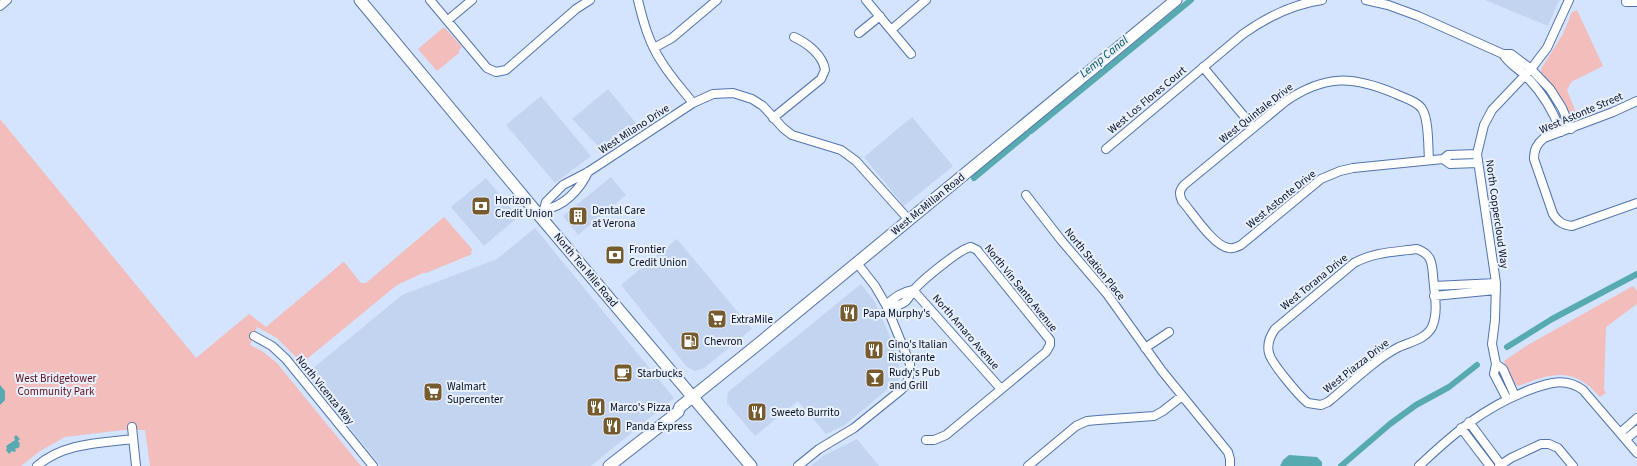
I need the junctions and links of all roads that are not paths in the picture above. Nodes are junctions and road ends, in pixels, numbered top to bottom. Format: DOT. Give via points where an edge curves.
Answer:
graph roads {
  1 [pos="7,0"];
  2 [pos="360,0"];
  3 [pos="430,0"];
  4 [pos="472,0"];
  5 [pos="590,0"];
  6 [pos="638,0"];
  7 [pos="717,0"];
  8 [pos="866,0"];
  9 [pos="926,0"];
  10 [pos="1176,0"];
  11 [pos="1322,0"];
  12 [pos="1366,0"];
  13 [pos="1568,0"];
  14 [pos="1626,2"];
  15 [pos="1637,2"];
  16 [pos="0,6"];
  17 [pos="880,16"];
  18 [pos="448,20"];
  19 [pos="891,30"];
  20 [pos="859,33"];
  21 [pos="794,37"];
  22 [pos="654,48"];
  23 [pos="911,54"];
  24 [pos="1203,67"];
  25 [pos="1528,72"];
  26 [pos="1637,101"];
  27 [pos="693,103"];
  28 [pos="773,118"];
  29 [pos="1253,127"];
  30 [pos="1571,129"];
  31 [pos="1562,132"];
  32 [pos="1106,149"];
  33 [pos="1477,154"];
  34 [pos="1443,159"];
  35 [pos="1429,160"];
  36 [pos="1478,163"];
  37 [pos="588,172"];
  38 [pos="1026,195"];
  39 [pos="1637,203"];
  40 [pos="541,212"];
  41 [pos="909,220"];
  42 [pos="1229,248"];
  43 [pos="856,264"];
  44 [pos="1434,286"];
  45 [pos="1496,286"];
  46 [pos="913,290"];
  47 [pos="1434,296"];
  48 [pos="886,305"];
  49 [pos="1169,332"];
  50 [pos="254,336"];
  51 [pos="1145,348"];
  52 [pos="1001,389"];
  53 [pos="693,396"];
  54 [pos="1182,396"];
  55 [pos="1511,397"];
  56 [pos="1314,405"];
  57 [pos="680,407"];
  58 [pos="1637,418"];
  59 [pos="1469,422"];
  60 [pos="132,427"];
  61 [pos="1461,428"];
  62 [pos="1637,430"];
  63 [pos="1623,436"];
  64 [pos="133,439"];
  65 [pos="926,440"];
  66 [pos="1637,453"];
  67 [pos="1230,465"];
  68 [pos="1500,465"];
  69 [pos="37,466"];
  70 [pos="136,466"];
  71 [pos="373,466"];
  72 [pos="602,466"];
  73 [pos="609,466"];
  74 [pos="751,466"];
  75 [pos="798,466"];
  76 [pos="1028,466"];
  77 [pos="1419,466"];
  78 [pos="1490,466"];
  79 [pos="1573,466"];
  1 -- 16 [label="street"];
  2 -- 40 [label="main road, North Ten Mile Road"];
  3 -- 18 [label="street"];
  4 -- 18 [label="street"];
  5 -- 18 [label="street" via="576,9 506,70 496,72 487,68"];
  6 -- 22 [label="street"];
  7 -- 22 [label="street" via="672,38"];
  8 -- 17 [label="street"];
  9 -- 19 [label="street"];
  10 -- 41 [label="main road, West McMillan Road"];
  11 -- 24 [label="street, West Los Flores Court" via="1280,12 1261,22"];
  12 -- 25 [label="street" via="1418,16 1503,54 1511,54"];
  13 -- 25 [label="street, North Coppercloud Way" via="1547,48"];
  14 -- 15 [label="street"];
  17 -- 19 [label="street"];
  17 -- 20 [label="street"];
  19 -- 23 [label="street"];
  21 -- 28 [label="street" via="809,45 825,70 821,79"];
  22 -- 27 [label="street" via="660,60"];
  24 -- 29 [label="street"];
  24 -- 32 [label="street, West Los Flores Court"];
  25 -- 30 [label="street" via="1550,89"];
  25 -- 31 [label="street" via="1554,113"];
  25 -- 33 [label="street, North Coppercloud Way" via="1492,110 1484,125"];
  26 -- 30 [label="street, West Astonte Street"];
  27 -- 28 [label="street, West Milano Drive" via="713,94 733,93 752,99 763,106"];
  27 -- 37 [label="street, West Milano Drive"];
  28 -- 41 [label="street, West Milano Drive" via="792,135 842,150 866,170"];
  29 -- 35 [label="street, West Quintale Drive" via="1299,92 1330,81 1352,81 1372,85 1421,107 1425,114"];
  29 -- 42 [label="street, West Quintale Drive" via="1184,185 1180,192 1182,201 1217,242"];
  30 -- 31 [label="street, West Astonte Street"];
  31 -- 39 [label="street, West Astonte Street" via="1544,138 1534,152 1534,159 1556,220 1572,226"];
  33 -- 34 [label="street, West Astonte Drive" via="1448,155"];
  33 -- 36 [label="street, North Coppercloud Way"];
  34 -- 35 [label="street, West Astonte Drive"];
  34 -- 36 [label="street, West Astonte Drive" via="1450,164"];
  35 -- 42 [label="street, West Astonte Drive" via="1353,168 1330,174 1241,245"];
  36 -- 45 [label="street, North Coppercloud Way"];
  37 -- 40 [label="street, West Milano Drive" via="562,185 546,202"];
  37 -- 40 [label="street, West Milano Drive" via="582,184 570,197 552,209"];
  38 -- 51 [label="street, North Station Place" via="1107,294"];
  40 -- 53 [label="main road, North Ten Mile Road"];
  41 -- 43 [label="main road, West McMillan Road"];
  43 -- 48 [label="street" via="875,286"];
  43 -- 53 [label="main road, West McMillan Road"];
  44 -- 45 [label="street"];
  44 -- 47 [label="street"];
  44 -- 56 [label="street, West Torana Drive" via="1432,260 1426,253 1417,249 1374,254 1354,263 1277,327 1270,339 1268,352 1271,359 1304,400"];
  45 -- 47 [label="street"];
  45 -- 55 [label="street, North Coppercloud Way" via="1492,344 1496,364 1503,368"];
  46 -- 48 [label="street" via="905,291"];
  46 -- 52 [label="street, North Amaro Avenue"];
  46 -- 52 [label="street, North Vin Santo Avenue" via="961,250 971,247 977,250 1050,340 1046,352"];
  47 -- 56 [label="street, West Piazza Drive" via="1436,312 1431,329 1424,336 1378,361 1328,402"];
  48 -- 75 [label="street" via="910,364 907,384 854,428 819,449"];
  49 -- 51 [label="street"];
  50 -- 71 [label="street, North Vicenza Way" via="272,346 286,359"];
  51 -- 54 [label="street, North Station Place"];
  52 -- 65 [label="street" via="946,435"];
  53 -- 57 [label="main road, West McMillan Road"];
  53 -- 74 [label="main road, North Ten Mile Road"];
  54 -- 67 [label="street, North Station Place" via="1228,452"];
  54 -- 76 [label="street" via="1154,416 1098,420 1076,426"];
  55 -- 59 [label="street"];
  55 -- 63 [label="street" via="1547,384 1562,382 1577,385"];
  57 -- 72 [label="main road, West McMillan Road" via="674,408"];
  57 -- 73 [label="main road, West McMillan Road" via="672,417"];
  58 -- 63 [label="street"];
  59 -- 61 [label="street"];
  59 -- 68 [label="street"];
  60 -- 64 [label="street"];
  61 -- 77 [label="street"];
  61 -- 78 [label="street"];
  62 -- 63 [label="street"];
  63 -- 66 [label="street"];
  64 -- 69 [label="street" via="71,447 54,454"];
  64 -- 70 [label="street"];
  68 -- 79 [label="street" via="1541,444 1549,444 1558,448"];
}
